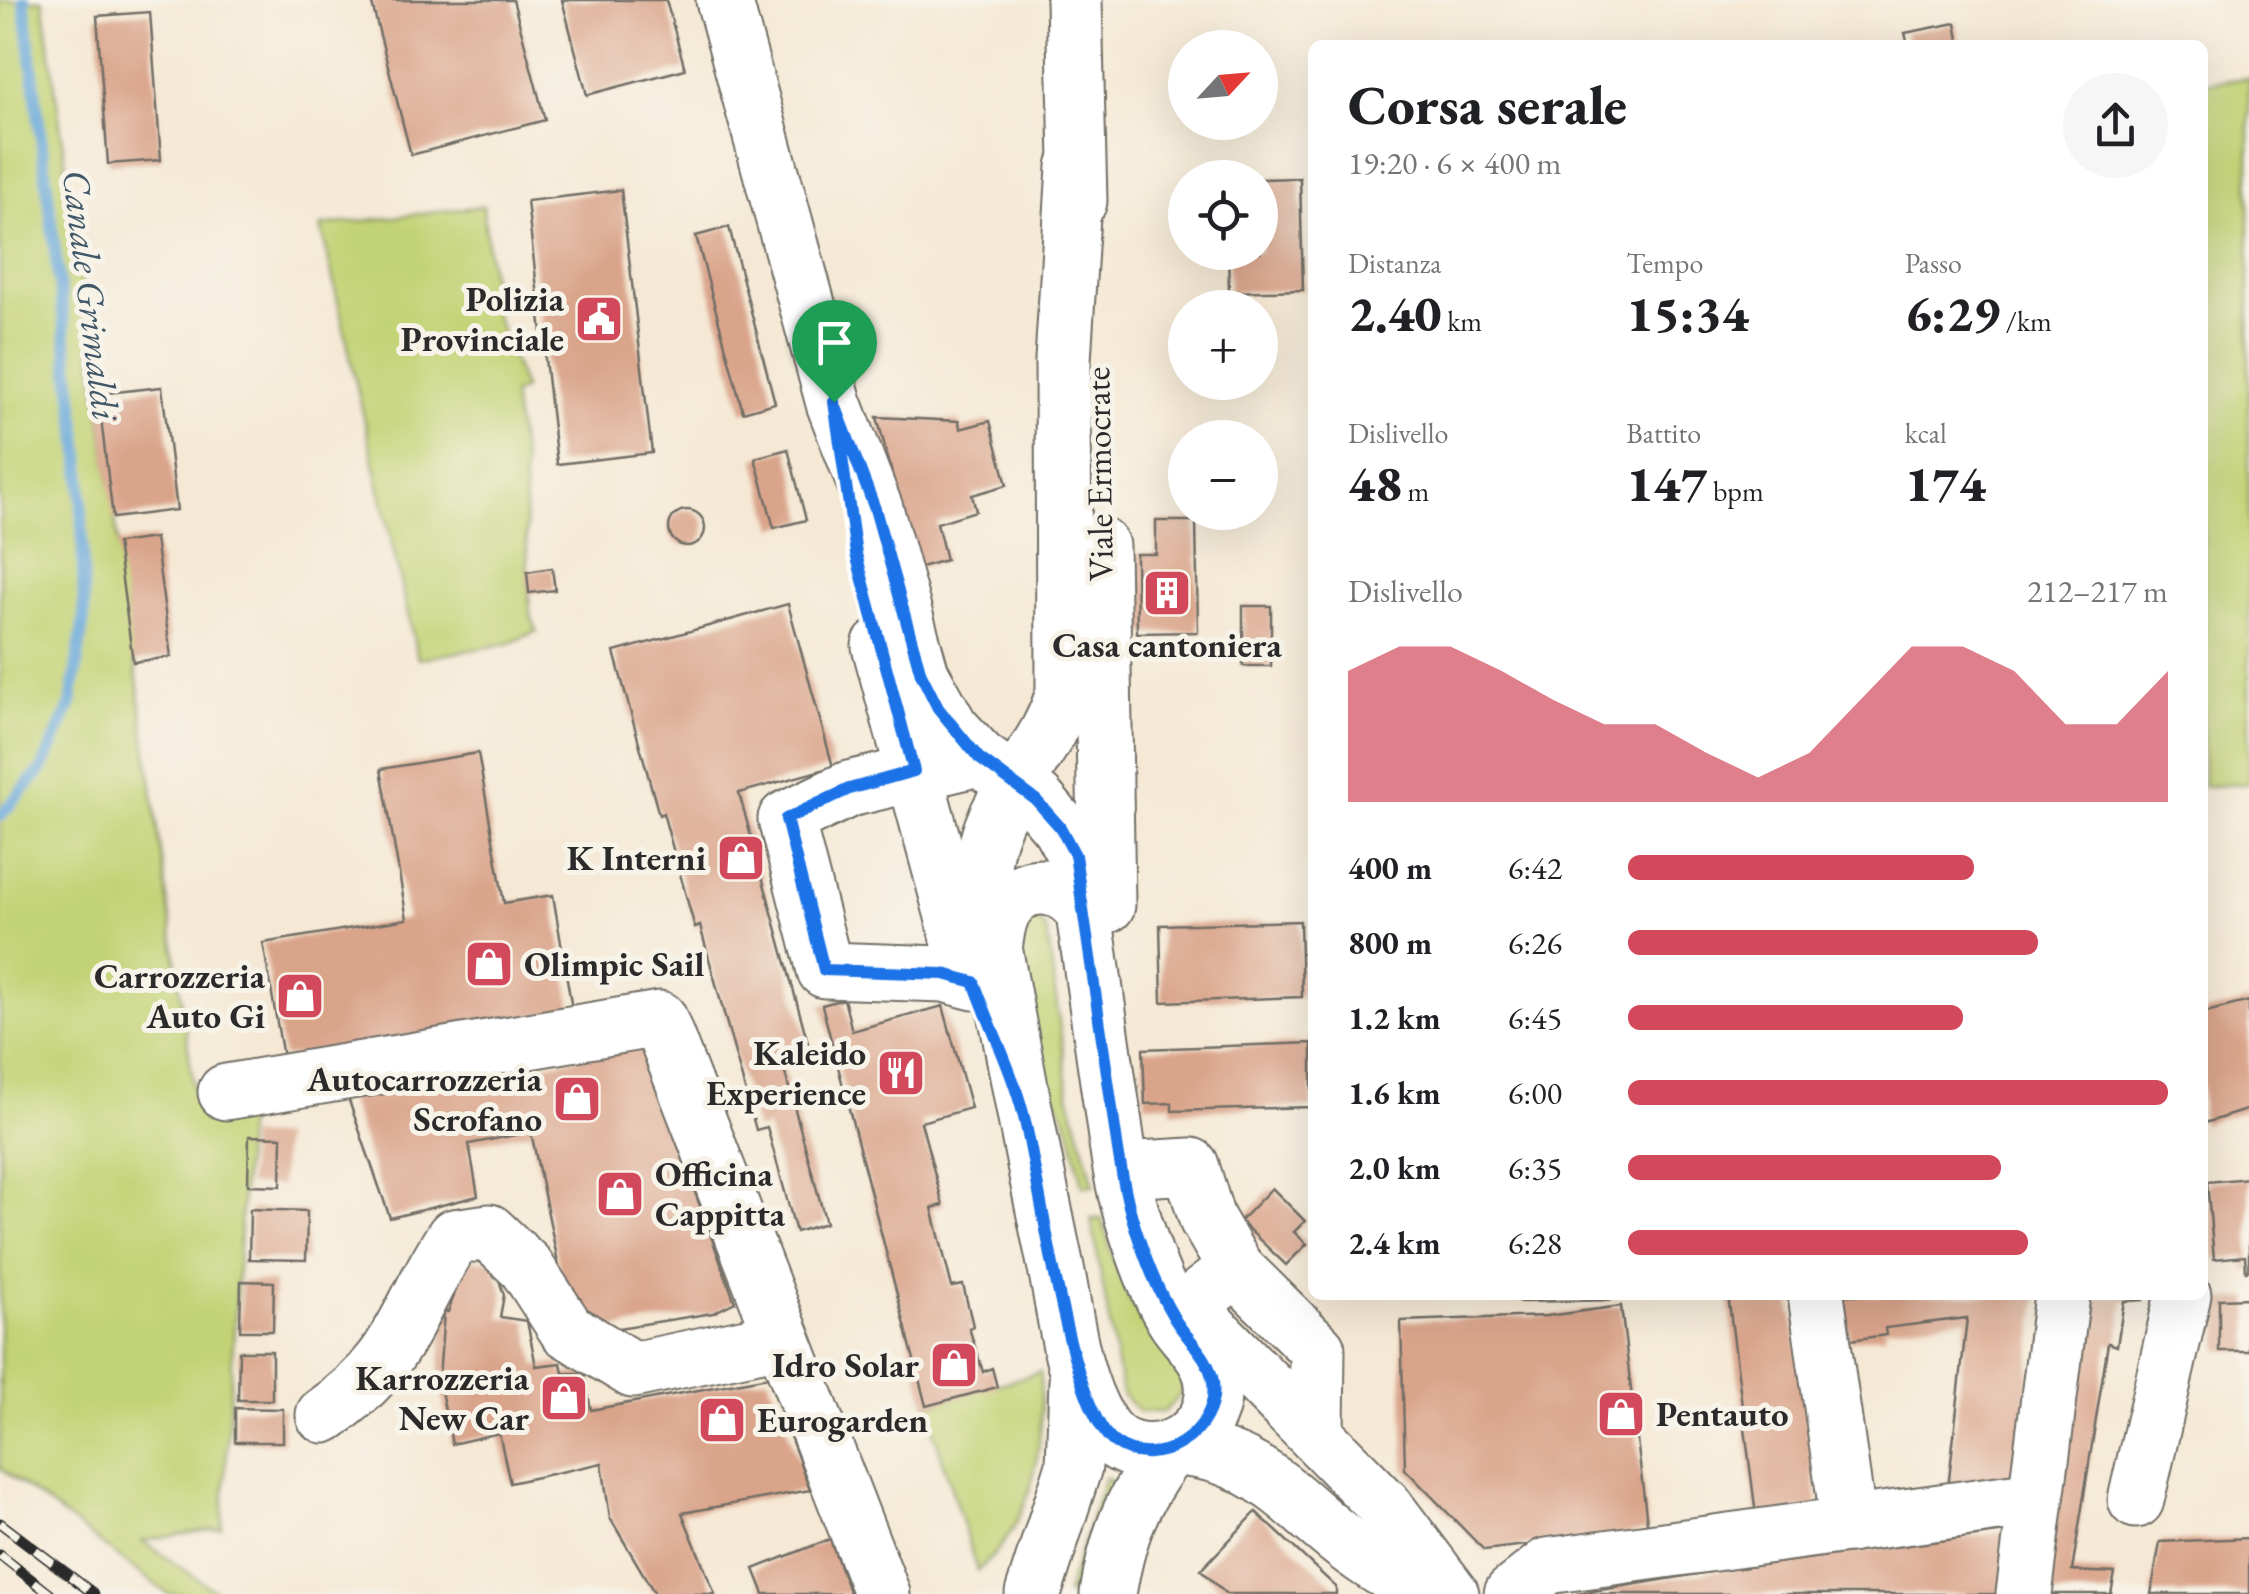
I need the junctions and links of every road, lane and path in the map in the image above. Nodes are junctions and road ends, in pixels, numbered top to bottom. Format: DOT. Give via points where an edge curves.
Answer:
graph roads {
  1 [pos="724,0"];
  2 [pos="1074,0"];
  3 [pos="1074,167"];
  4 [pos="834,402"];
  5 [pos="1010,761"];
  6 [pos="914,771"];
  7 [pos="1084,916"];
  8 [pos="984,966"];
  9 [pos="1106,1068"];
  10 [pos="226,1092"];
  11 [pos="1122,1170"];
  12 [pos="1148,1255"];
  13 [pos="1236,1270"];
  14 [pos="1817,1300"];
  15 [pos="2061,1300"];
  16 [pos="2181,1300"];
  17 [pos="1188,1306"];
  18 [pos="780,1339"];
  19 [pos="1077,1368"];
  20 [pos="324,1415"];
  21 [pos="1316,1433"];
  22 [pos="1172,1450"];
  23 [pos="2035,1499"];
  24 [pos="2136,1500"];
  25 [pos="1849,1525"];
  26 [pos="882,1594"];
  27 [pos="1033,1594"];
  28 [pos="1108,1594"];
  29 [pos="1426,1594"];
  30 [pos="1451,1594"];
  31 [pos="1512,1594"];
  32 [pos="2024,1594"];
  1 -- 4 [label="main road"];
  2 -- 3 [label="main road, Viale Ermocrate"];
  3 -- 5 [label="main road" via="1063,360 1064,692 1058,714"];
  3 -- 9 [label="main road, Viale Ermocrate" via="1098,368"];
  4 -- 5 [label="main road" via="875,509 921,674 951,728"];
  4 -- 6 [label="main road" via="856,554"];
  5 -- 6 [label="main road"];
  5 -- 7 [label="main road" via="1075,855"];
  5 -- 8 [label="main road" via="982,858"];
  6 -- 8 [label="main road"];
  6 -- 8 [label="main road" via="849,789 786,819 824,970 944,974"];
  7 -- 8 [label="main road" via="1074,899 1054,887 1026,890 1004,909"];
  7 -- 9 [label="main road"];
  8 -- 19 [label="main road"];
  9 -- 11 [label="main road"];
  10 -- 18 [label="main road" via="658,1019"];
  11 -- 12 [label="main road"];
  11 -- 13 [label="main road" via="1191,1166 1207,1219"];
  12 -- 17 [label="main road"];
  12 -- 22 [label="main road" via="1175,1320 1198,1346 1214,1384 1205,1418"];
  13 -- 17 [label="main road"];
  13 -- 21 [label="main road" via="1317,1348"];
  14 -- 25 [label="main road"];
  15 -- 23 [label="main road"];
  16 -- 24 [label="main road"];
  17 -- 21 [label="main road"];
  18 -- 20 [label="main road" via="632,1370 567,1330 526,1267 489,1232 454,1237 379,1370"];
  18 -- 26 [label="main road"];
  19 -- 22 [label="main road" via="1098,1423 1114,1442"];
  19 -- 27 [label="main road" via="1074,1466"];
  21 -- 30 [label="main road" via="1384,1505"];
  22 -- 28 [label="main road" via="1142,1486 1117,1539"];
  22 -- 29 [label="main road" via="1219,1452 1265,1474 1360,1554"];
  23 -- 25 [label="main road"];
  23 -- 32 [label="main road"];
  25 -- 31 [label="main road" via="1547,1566"];
}
